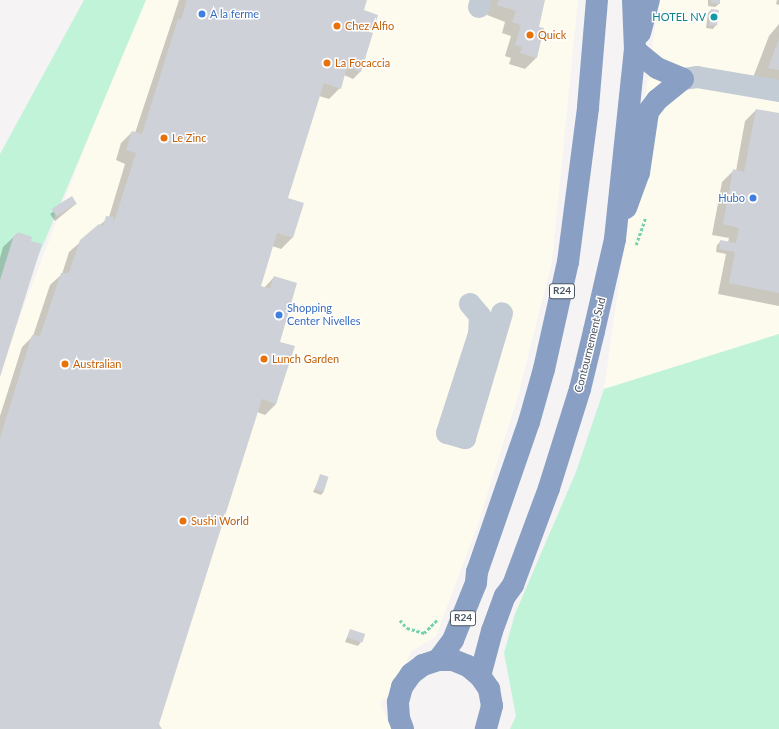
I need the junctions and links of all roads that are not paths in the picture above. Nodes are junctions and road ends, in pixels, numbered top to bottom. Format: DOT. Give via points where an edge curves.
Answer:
graph roads {
  1 [pos="597,0"];
  2 [pos="633,0"];
  3 [pos="649,0"];
  4 [pos="635,50"];
  5 [pos="683,79"];
  6 [pos="779,91"];
  7 [pos="615,239"];
  8 [pos="470,304"];
  9 [pos="502,313"];
  10 [pos="438,660"];
  11 [pos="480,676"];
  12 [pos="403,729"];
  13 [pos="486,729"];
  1 -- 10 [label="highway, R24" via="588,107 568,262 556,323 529,422 462,620 453,640"];
  2 -- 4 [label="highway, Contournement Sud / R24"];
  3 -- 4 [label="highway"];
  4 -- 5 [label="highway" via="657,68"];
  4 -- 7 [label="highway, Contournement Sud / R24"];
  5 -- 6 [label="lane" via="697,77"];
  5 -- 7 [label="highway" via="657,100 648,112 639,173"];
  7 -- 11 [label="highway, Contournement Sud / R24" via="580,389 549,488 513,585 504,596"];
  8 -- 9 [label="lane" via="480,316 479,334 447,433 465,438"];
  10 -- 11 [label="highway" via="454,660 468,666"];
  10 -- 12 [label="highway" via="423,665 411,674 402,687 398,702"];
  11 -- 13 [label="highway" via="489,690 492,706"];
}
